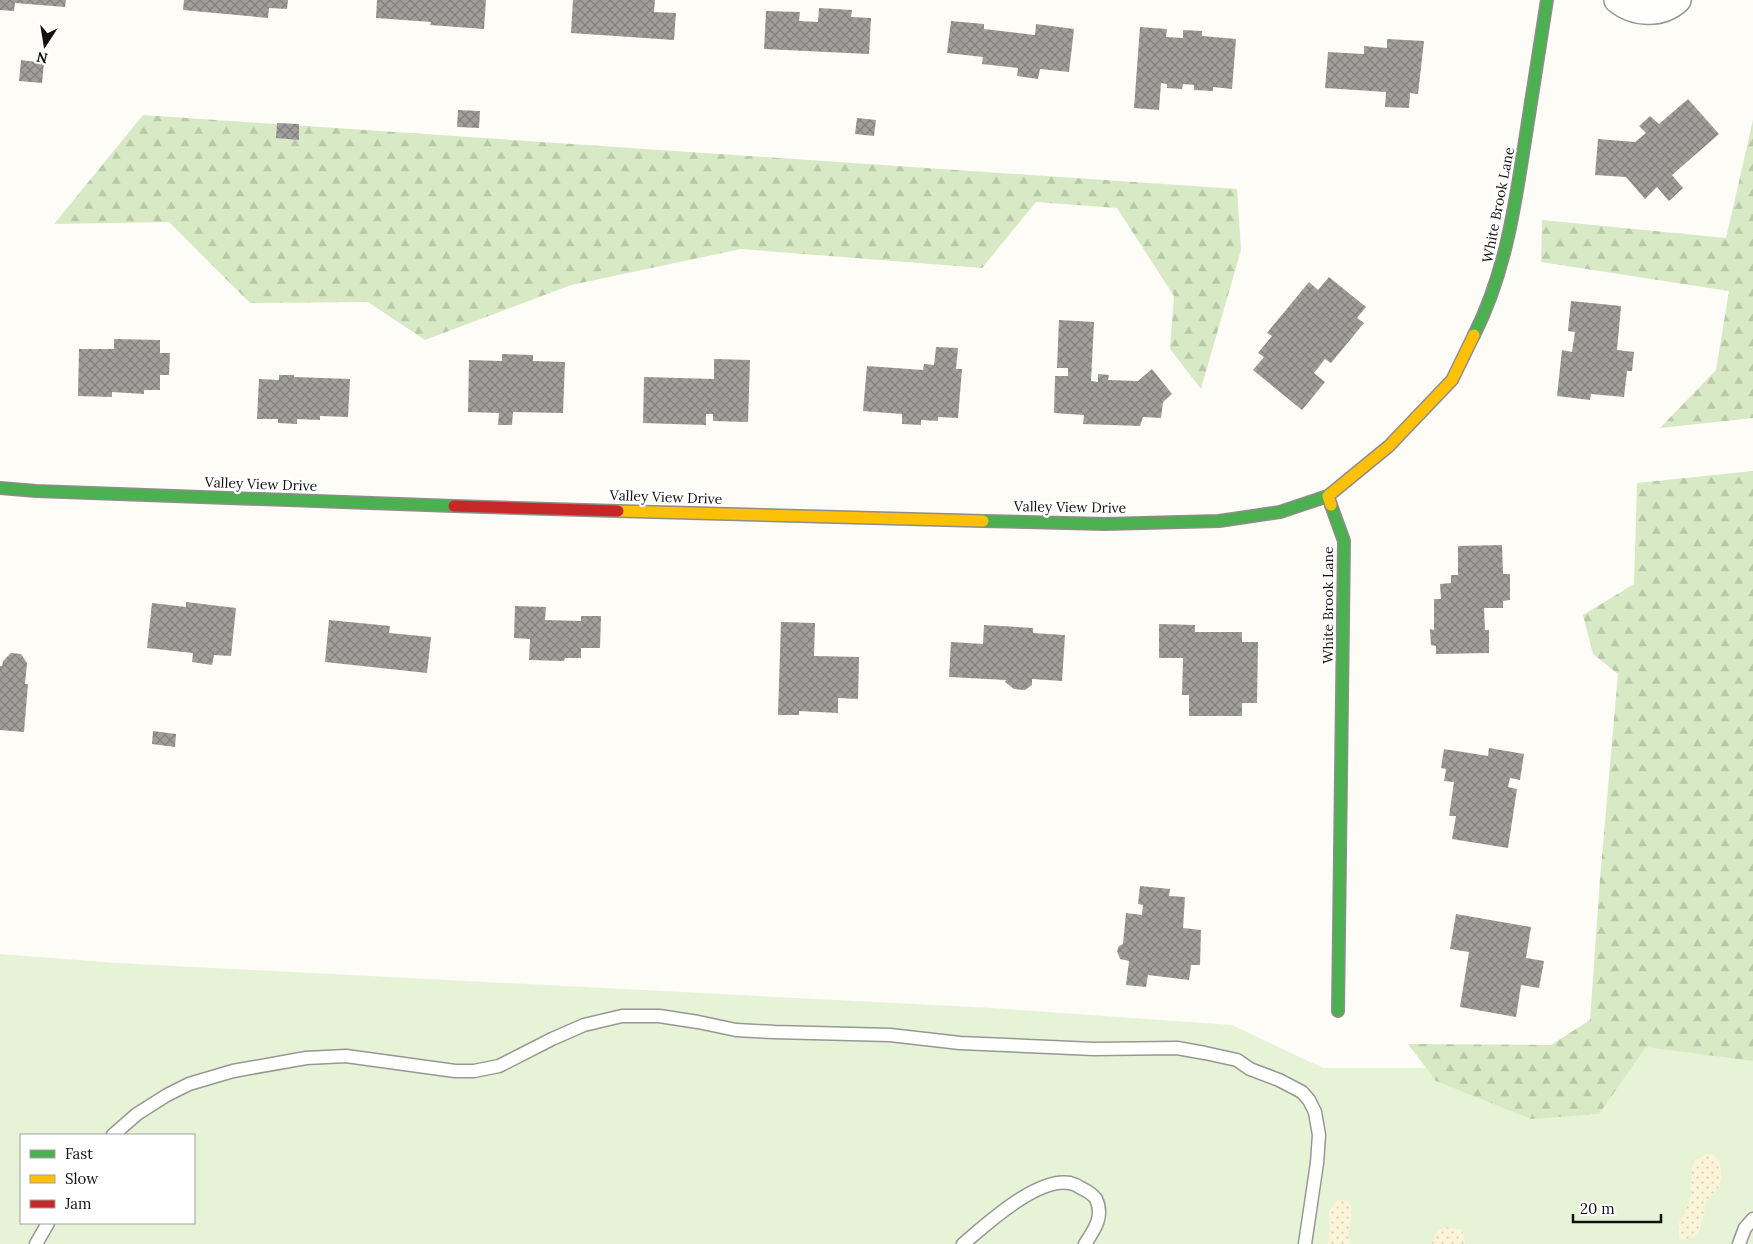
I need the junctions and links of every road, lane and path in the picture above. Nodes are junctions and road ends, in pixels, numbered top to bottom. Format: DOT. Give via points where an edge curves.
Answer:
graph roads {
  1 [pos="1547,0"];
  2 [pos="1617,0"];
  3 [pos="1678,0"];
  4 [pos="0,488"];
  5 [pos="1328,496"];
  6 [pos="1338,1011"];
  7 [pos="114,1134"];
  8 [pos="1753,1213"];
  9 [pos="47,1224"];
  10 [pos="1749,1224"];
  11 [pos="36,1244"];
  12 [pos="963,1244"];
  13 [pos="1085,1244"];
  14 [pos="1305,1244"];
  15 [pos="1739,1244"];
  1 -- 5 [label="street, White Brook Lane" via="1514,217 1500,274 1486,312 1452,380 1389,446"];
  2 -- 3 [label="street" via="1632,9 1647,12 1662,9"];
  4 -- 5 [label="street, Valley View Drive" via="547,509 1105,524 1219,521 1280,512"];
  5 -- 6 [label="street, White Brook Lane" via="1344,541"];
  7 -- 14 [label="lane" via="137,1114 167,1095 189,1084 232,1071 306,1058 346,1056 455,1071 474,1070 499,1066 584,1025 622,1016 659,1016 736,1030 881,1035 1094,1049 1177,1048 1237,1060 1302,1092 1309,1100 1319,1135"];
  8 -- 10 [label="lane"];
  9 -- 11 [label="lane"];
  10 -- 15 [label="lane"];
  12 -- 13 [label="lane" via="1018,1200 1051,1185 1070,1183 1093,1194 1099,1206 1100,1217"];
}
